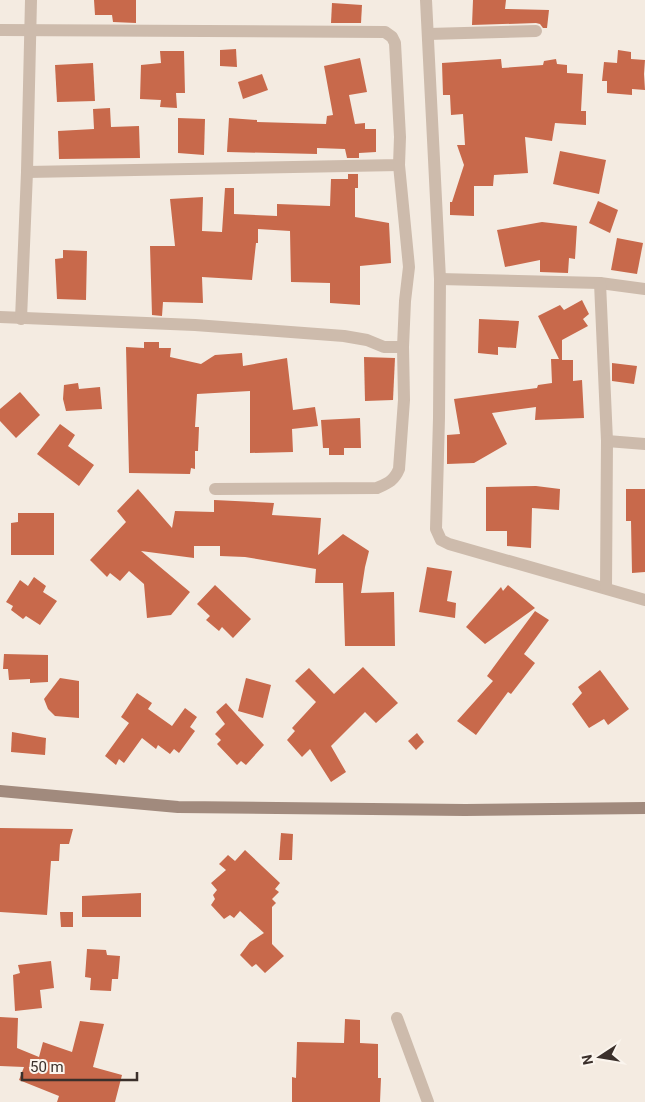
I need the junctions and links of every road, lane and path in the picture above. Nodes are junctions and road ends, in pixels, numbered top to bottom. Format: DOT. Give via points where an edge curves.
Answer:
graph roads {
  1 [pos="31,0"];
  2 [pos="426,0"];
  3 [pos="0,30"];
  4 [pos="31,30"];
  5 [pos="536,31"];
  6 [pos="428,34"];
  7 [pos="399,165"];
  8 [pos="27,172"];
  9 [pos="440,279"];
  10 [pos="600,283"];
  11 [pos="645,289"];
  12 [pos="0,318"];
  13 [pos="21,319"];
  14 [pos="403,347"];
  15 [pos="607,441"];
  16 [pos="645,444"];
  17 [pos="215,489"];
  18 [pos="606,588"];
  19 [pos="645,600"];
  20 [pos="0,791"];
  21 [pos="645,808"];
  22 [pos="397,1018"];
  23 [pos="428,1102"];
  1 -- 4 [label="street"];
  2 -- 6 [label="street"];
  3 -- 4 [label="street"];
  4 -- 7 [label="street" via="385,32 395,43"];
  4 -- 8 [label="street"];
  5 -- 6 [label="street"];
  6 -- 9 [label="street"];
  7 -- 8 [label="street"];
  7 -- 14 [label="street" via="409,267"];
  8 -- 13 [label="street"];
  9 -- 10 [label="street"];
  9 -- 18 [label="street" via="436,529 441,540"];
  10 -- 11 [label="street"];
  10 -- 15 [label="street"];
  12 -- 13 [label="street"];
  13 -- 14 [label="street" via="195,325 344,336 384,347"];
  14 -- 17 [label="street" via="404,400 396,478 377,488"];
  15 -- 16 [label="street"];
  15 -- 18 [label="street"];
  18 -- 19 [label="street"];
  20 -- 21 [label="street" via="178,807"];
  22 -- 23 [label="street"];
}
